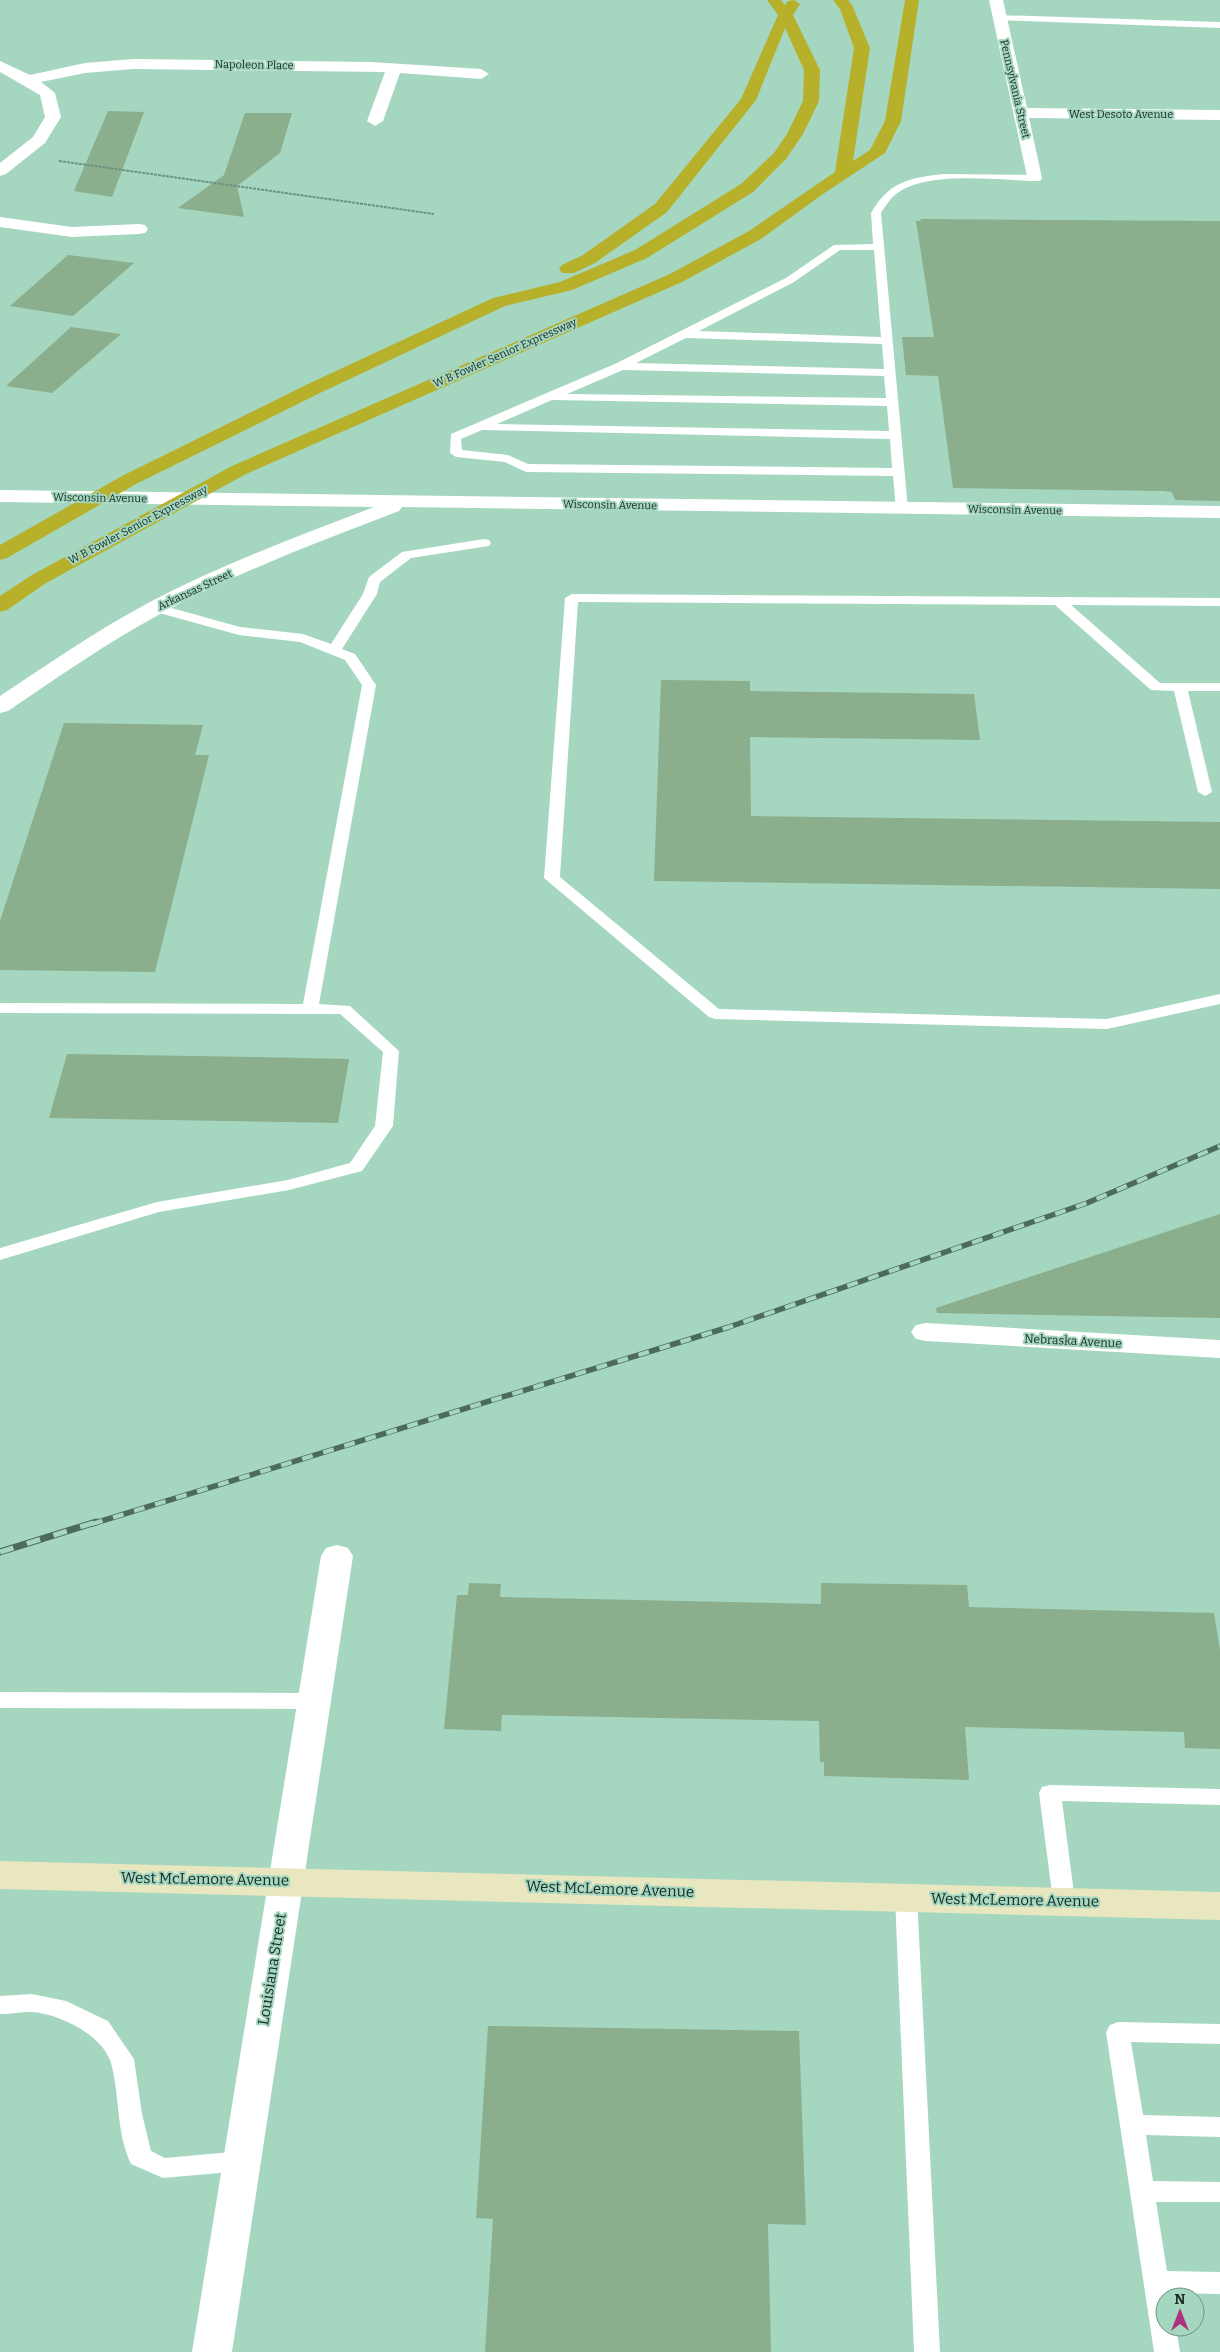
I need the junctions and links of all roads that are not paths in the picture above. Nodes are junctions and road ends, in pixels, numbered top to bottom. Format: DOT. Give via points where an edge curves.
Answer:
graph roads {
  1 [pos="774,0"];
  2 [pos="796,0"];
  3 [pos="840,0"];
  4 [pos="912,0"];
  5 [pos="996,0"];
  6 [pos="998,18"];
  7 [pos="1220,25"];
  8 [pos="0,66"];
  9 [pos="394,68"];
  10 [pos="481,74"];
  11 [pos="28,80"];
  12 [pos="1021,113"];
  13 [pos="1220,115"];
  14 [pos="375,121"];
  15 [pos="0,171"];
  16 [pos="843,176"];
  17 [pos="1034,178"];
  18 [pos="0,222"];
  19 [pos="139,229"];
  20 [pos="879,247"];
  21 [pos="499,302"];
  22 [pos="683,334"];
  23 [pos="887,341"];
  24 [pos="621,366"];
  25 [pos="890,373"];
  26 [pos="549,396"];
  27 [pos="892,402"];
  28 [pos="479,427"];
  29 [pos="896,435"];
  30 [pos="898,472"];
  31 [pos="0,496"];
  32 [pos="405,502"];
  33 [pos="902,509"];
  34 [pos="1220,512"];
  35 [pos="484,543"];
  36 [pos="0,554"];
  37 [pos="1058,601"];
  38 [pos="1220,602"];
  39 [pos="0,606"];
  40 [pos="157,608"];
  41 [pos="334,650"];
  42 [pos="1180,687"];
  43 [pos="1220,687"];
  44 [pos="0,706"];
  45 [pos="1205,792"];
  46 [pos="1220,999"];
  47 [pos="0,1008"];
  48 [pos="310,1009"];
  49 [pos="0,1254"];
  50 [pos="926,1332"];
  51 [pos="1220,1349"];
  52 [pos="337,1556"];
  53 [pos="0,1700"];
  54 [pos="314,1700"];
  55 [pos="1220,1797"];
  56 [pos="0,1875"];
  57 [pos="286,1880"];
  58 [pos="906,1897"];
  59 [pos="1064,1901"];
  60 [pos="1220,1906"];
  61 [pos="0,2005"];
  62 [pos="1220,2034"];
  63 [pos="1132,2125"];
  64 [pos="1220,2127"];
  65 [pos="242,2160"];
  66 [pos="1141,2191"];
  67 [pos="1220,2192"];
  68 [pos="1156,2282"];
  69 [pos="1220,2282"];
  70 [pos="212,2352"];
  71 [pos="927,2352"];
  72 [pos="1167,2352"];
  1 -- 21 [label="highway" via="789,20 812,70 811,101 780,156 747,188 641,254 566,286"];
  2 -- 21 [label="highway" via="781,21 748,100 661,208 589,259"];
  3 -- 16 [label="highway" via="847,8 862,48"];
  4 -- 16 [label="highway, W B Fowler Senior Expressway" via="893,121 877,153"];
  5 -- 6 [label="street, Pennsylvania Street"];
  6 -- 7 [label="lane"];
  6 -- 12 [label="street, Pennsylvania Street"];
  8 -- 11 [label="street"];
  9 -- 10 [label="street, Napoleon Place"];
  9 -- 11 [label="street, Napoleon Place" via="133,64 85,68"];
  9 -- 14 [label="street"];
  11 -- 15 [label="street" via="47,94 53,117 39,140"];
  12 -- 13 [label="street, West Desoto Avenue"];
  12 -- 17 [label="street, Pennsylvania Street"];
  16 -- 39 [label="highway, W B Fowler Senior Expressway" via="817,190 756,235 676,278 239,470 39,579"];
  17 -- 20 [label="lane" via="933,178 897,188 885,198 876,213"];
  18 -- 19 [label="street" via="72,232"];
  20 -- 22 [label="lane" via="838,247 790,280"];
  20 -- 23 [label="lane"];
  21 -- 36 [label="highway" via="129,480"];
  22 -- 23 [label="lane"];
  22 -- 24 [label="lane"];
  23 -- 25 [label="lane"];
  24 -- 25 [label="lane"];
  24 -- 26 [label="lane"];
  25 -- 27 [label="lane"];
  26 -- 27 [label="lane"];
  26 -- 28 [label="lane"];
  27 -- 29 [label="lane"];
  28 -- 29 [label="lane"];
  28 -- 30 [label="lane" via="455,437 456,453 508,459 526,468"];
  29 -- 30 [label="lane"];
  30 -- 33 [label="lane"];
  31 -- 32 [label="street, Wisconsin Avenue"];
  32 -- 33 [label="street, Wisconsin Avenue"];
  32 -- 40 [label="street, Arkansas Street" via="290,547"];
  33 -- 34 [label="street, Wisconsin Avenue"];
  35 -- 41 [label="lane" via="406,555 374,580 370,594"];
  37 -- 38 [label="lane"];
  37 -- 42 [label="lane" via="1156,687"];
  37 -- 46 [label="lane" via="572,598 552,878 715,1014 1107,1024"];
  40 -- 41 [label="lane" via="239,631 303,638"];
  40 -- 44 [label="street, Arkansas Street" via="98,641"];
  41 -- 48 [label="lane" via="350,657 369,685"];
  42 -- 43 [label="lane"];
  42 -- 45 [label="lane"];
  47 -- 48 [label="lane"];
  48 -- 49 [label="lane" via="344,1009 391,1051 384,1126 356,1167 289,1185 157,1207"];
  50 -- 51 [label="street, Nebraska Avenue"];
  52 -- 54 [label="street, Louisiana Street"];
  53 -- 54 [label="lane"];
  54 -- 57 [label="street, Louisiana Street"];
  55 -- 59 [label="lane" via="1050,1793"];
  56 -- 57 [label="main road, West McLemore Avenue"];
  57 -- 58 [label="main road, West McLemore Avenue"];
  57 -- 65 [label="street, Louisiana Street"];
  58 -- 59 [label="main road, West McLemore Avenue"];
  58 -- 71 [label="lane"];
  59 -- 60 [label="main road, West McLemore Avenue"];
  61 -- 65 [label="lane" via="32,2003 58,2008 100,2028 122,2059 140,2157 163,2168"];
  62 -- 63 [label="lane" via="1118,2032"];
  63 -- 64 [label="lane"];
  63 -- 66 [label="lane"];
  65 -- 70 [label="street, Louisiana Street"];
  66 -- 67 [label="lane"];
  66 -- 68 [label="lane"];
  68 -- 69 [label="lane"];
  68 -- 72 [label="lane"];
}
